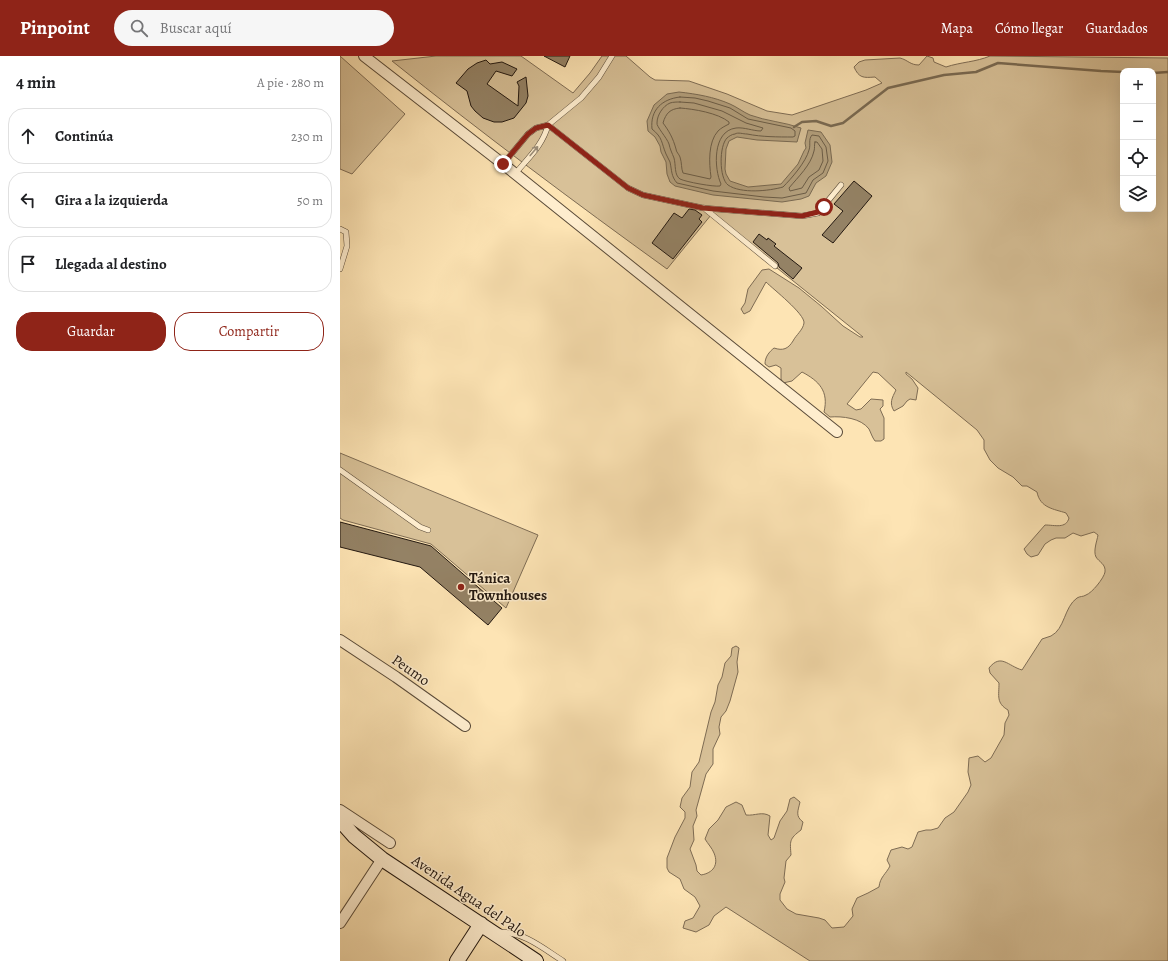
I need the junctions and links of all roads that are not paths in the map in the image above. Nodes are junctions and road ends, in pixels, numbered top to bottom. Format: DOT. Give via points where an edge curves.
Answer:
graph roads {
  1 [pos="364,56"];
  2 [pos="612,56"];
  3 [pos="548,125"];
  4 [pos="503,164"];
  5 [pos="515,174"];
  6 [pos="841,185"];
  7 [pos="703,208"];
  8 [pos="340,229"];
  9 [pos="775,266"];
  10 [pos="340,269"];
  11 [pos="837,432"];
  12 [pos="340,470"];
  13 [pos="428,530"];
  14 [pos="340,640"];
  15 [pos="465,726"];
  16 [pos="340,810"];
  17 [pos="340,820"];
  18 [pos="340,833"];
  19 [pos="390,843"];
  20 [pos="382,859"];
  21 [pos="340,923"];
  22 [pos="481,924"];
  23 [pos="493,932"];
  24 [pos="457,961"];
  25 [pos="536,961"];
  26 [pos="563,961"];
  1 -- 4 [label="street"];
  2 -- 3 [label="lane" via="581,98"];
  3 -- 4 [label="lane" via="536,128 528,134"];
  5 -- 3 [label="lane, one-way" via="542,142"];
  3 -- 7 [label="lane" via="628,188 643,195"];
  4 -- 5 [label="street"];
  5 -- 11 [label="street"];
  6 -- 7 [label="lane" via="818,212 802,216"];
  7 -- 9 [label="lane"];
  8 -- 10 [label="lane" via="346,232 347,246"];
  12 -- 13 [label="lane" via="420,527"];
  14 -- 15 [label="street, Peumo"];
  16 -- 19 [label="street"];
  17 -- 20 [label="street, Avenida Agua del Palo" via="354,836"];
  18 -- 20 [label="street, Avenida Agua del Palo"];
  20 -- 21 [label="street"];
  20 -- 22 [label="street, Avenida Agua del Palo"];
  22 -- 23 [label="street, Avenida Agua del Palo"];
  22 -- 24 [label="street"];
  23 -- 25 [label="street, Avenida Agua del Palo"];
  23 -- 26 [label="lane" via="520,935"];
}
